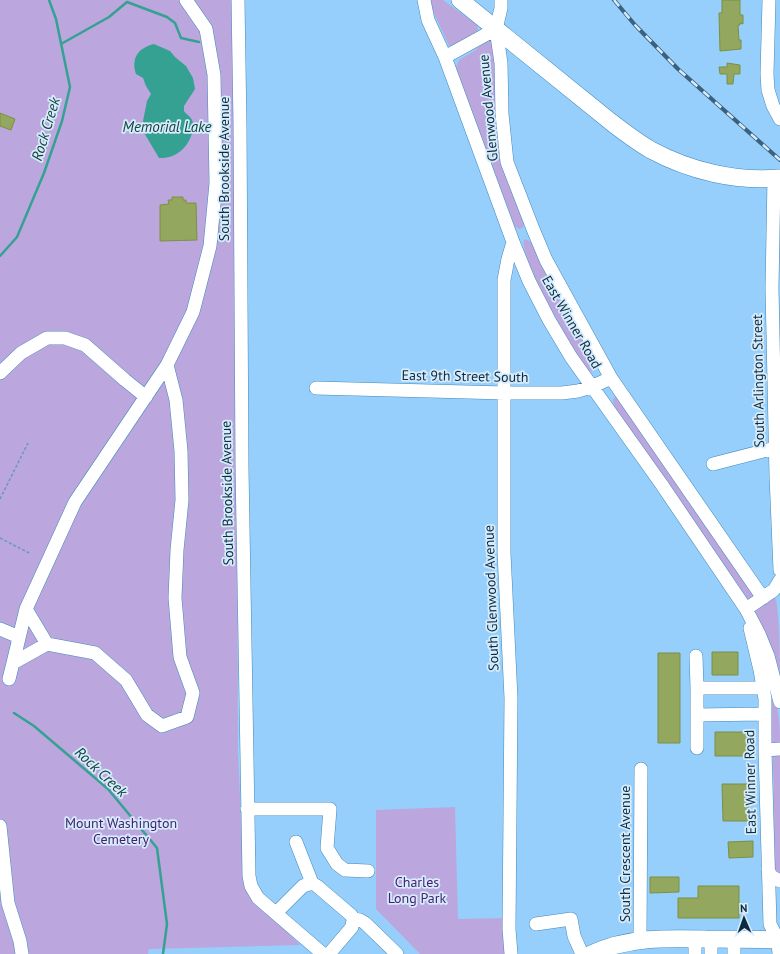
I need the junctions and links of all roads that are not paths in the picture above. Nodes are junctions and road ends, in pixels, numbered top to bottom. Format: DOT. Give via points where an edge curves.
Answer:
graph roads {
  1 [pos="186,0"];
  2 [pos="238,0"];
  3 [pos="414,0"];
  4 [pos="424,0"];
  5 [pos="460,0"];
  6 [pos="501,0"];
  7 [pos="769,0"];
  8 [pos="774,15"];
  9 [pos="428,20"];
  10 [pos="496,29"];
  11 [pos="445,58"];
  12 [pos="780,119"];
  13 [pos="776,182"];
  14 [pos="532,230"];
  15 [pos="512,240"];
  16 [pos="167,365"];
  17 [pos="0,373"];
  18 [pos="611,378"];
  19 [pos="777,384"];
  20 [pos="592,386"];
  21 [pos="316,388"];
  22 [pos="505,393"];
  23 [pos="146,397"];
  24 [pos="775,448"];
  25 [pos="713,464"];
  26 [pos="780,570"];
  27 [pos="780,580"];
  28 [pos="763,598"];
  29 [pos="26,609"];
  30 [pos="746,609"];
  31 [pos="0,629"];
  32 [pos="19,637"];
  33 [pos="47,644"];
  34 [pos="696,656"];
  35 [pos="13,663"];
  36 [pos="9,679"];
  37 [pos="697,688"];
  38 [pos="763,688"];
  39 [pos="780,702"];
  40 [pos="765,714"];
  41 [pos="697,715"];
  42 [pos="697,748"];
  43 [pos="780,749"];
  44 [pos="765,750"];
  45 [pos="641,769"];
  46 [pos="247,809"];
  47 [pos="0,826"];
  48 [pos="296,842"];
  49 [pos="768,869"];
  50 [pos="368,871"];
  51 [pos="780,882"];
  52 [pos="312,883"];
  53 [pos="7,895"];
  54 [pos="0,910"];
  55 [pos="276,913"];
  56 [pos="353,919"];
  57 [pos="536,924"];
  58 [pos="640,939"];
  59 [pos="779,943"];
  60 [pos="695,946"];
  61 [pos="711,946"];
  62 [pos="734,946"];
  63 [pos="22,954"];
  64 [pos="323,954"];
  65 [pos="329,954"];
  66 [pos="398,954"];
  67 [pos="512,954"];
  68 [pos="582,954"];
  69 [pos="591,954"];
  1 -- 16 [label="street" via="206,29 214,75 216,183 210,246 193,312"];
  2 -- 46 [label="street, South Brookside Avenue"];
  3 -- 9 [label="street, East Winner Road"];
  4 -- 9 [label="street, East Winner Road"];
  5 -- 10 [label="main road"];
  6 -- 10 [label="street"];
  7 -- 8 [label="street"];
  8 -- 12 [label="street" via="767,74 768,90"];
  9 -- 11 [label="street, East Winner Road"];
  10 -- 11 [label="street"];
  10 -- 13 [label="main road" via="611,122 650,150 709,172"];
  10 -- 14 [label="street, Glenwood Avenue" via="501,63 502,114 507,162"];
  11 -- 15 [label="street, East Winner Road"];
  13 -- 19 [label="street, South Arlington Street" via="772,288"];
  14 -- 15 [label="street"];
  14 -- 18 [label="street, East Winner Road"];
  15 -- 20 [label="street, East Winner Road" via="549,320"];
  15 -- 22 [label="street, South Glenwood Avenue" via="504,280"];
  16 -- 23 [label="street"];
  16 -- 33 [label="street" via="176,400 181,451 182,500 175,598 180,657 193,693 187,717 162,726 147,715 126,680 95,652"];
  17 -- 23 [label="street" via="21,353 48,338 65,338 85,345"];
  18 -- 20 [label="street, East 9th Street South"];
  18 -- 28 [label="street, East Winner Road"];
  19 -- 24 [label="street, South Arlington Street"];
  20 -- 22 [label="street, East 9th Street South" via="562,393"];
  20 -- 30 [label="street, East Winner Road"];
  21 -- 22 [label="street, East 9th Street South"];
  22 -- 67 [label="street, South Glenwood Avenue" via="504,553 511,698 509,929"];
  23 -- 29 [label="street" via="74,502"];
  24 -- 25 [label="street"];
  24 -- 26 [label="street, South Arlington Street"];
  27 -- 28 [label="street" via="774,590"];
  28 -- 30 [label="street"];
  29 -- 32 [label="street"];
  29 -- 33 [label="street"];
  30 -- 38 [label="street, East Winner Road"];
  30 -- 39 [label="street, East Winner Road" via="768,656"];
  31 -- 32 [label="street"];
  32 -- 35 [label="street"];
  33 -- 35 [label="street"];
  34 -- 37 [label="street"];
  35 -- 36 [label="street"];
  37 -- 38 [label="street"];
  37 -- 41 [label="street"];
  38 -- 40 [label="street, East Winner Road"];
  40 -- 41 [label="street"];
  40 -- 44 [label="street, East Winner Road"];
  41 -- 42 [label="street"];
  43 -- 44 [label="street"];
  44 -- 49 [label="street, East Winner Road"];
  45 -- 58 [label="street, South Crescent Avenue"];
  46 -- 50 [label="street" via="330,809 327,848 337,864 345,870"];
  46 -- 55 [label="street, South Brookside Avenue" via="251,886 258,898"];
  47 -- 53 [label="street"];
  48 -- 52 [label="street"];
  49 -- 51 [label="street" via="771,876"];
  49 -- 59 [label="street, East Winner Road" via="770,924"];
  52 -- 55 [label="street" via="303,886"];
  52 -- 56 [label="street"];
  53 -- 54 [label="street"];
  53 -- 63 [label="street"];
  55 -- 64 [label="street, South Brookside Avenue"];
  56 -- 65 [label="street" via="352,927"];
  56 -- 66 [label="street" via="365,923"];
  57 -- 68 [label="street" via="571,919 574,936"];
  58 -- 60 [label="main road" via="663,938"];
  58 -- 69 [label="main road"];
  59 -- 62 [label="main road"];
  60 -- 61 [label="main road"];
  61 -- 62 [label="main road"];
}
